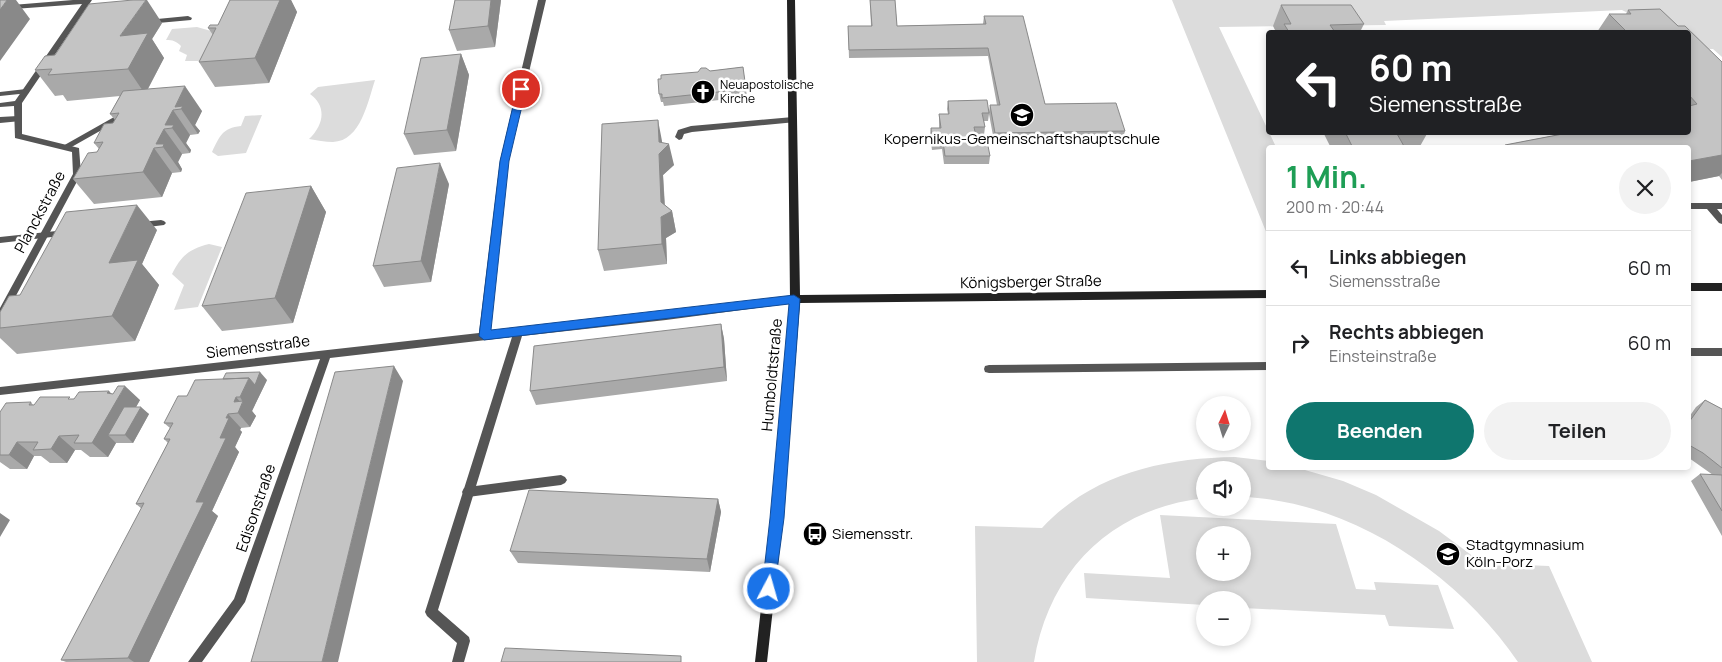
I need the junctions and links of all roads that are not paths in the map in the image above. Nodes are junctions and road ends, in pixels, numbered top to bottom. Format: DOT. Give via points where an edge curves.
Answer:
graph roads {
  1 [pos="88,0"];
  2 [pos="542,0"];
  3 [pos="791,0"];
  4 [pos="0,8"];
  5 [pos="188,18"];
  6 [pos="142,22"];
  7 [pos="26,91"];
  8 [pos="0,94"];
  9 [pos="18,103"];
  10 [pos="0,105"];
  11 [pos="132,113"];
  12 [pos="18,119"];
  13 [pos="0,120"];
  14 [pos="792,120"];
  15 [pos="679,137"];
  16 [pos="65,147"];
  17 [pos="1691,206"];
  18 [pos="1709,206"];
  19 [pos="1722,206"];
  20 [pos="1722,221"];
  21 [pos="161,223"];
  22 [pos="132,226"];
  23 [pos="73,232"];
  24 [pos="44,235"];
  25 [pos="0,240"];
  26 [pos="1722,286"];
  27 [pos="1691,287"];
  28 [pos="1266,294"];
  29 [pos="794,299"];
  30 [pos="0,317"];
  31 [pos="519,331"];
  32 [pos="484,336"];
  33 [pos="1691,352"];
  34 [pos="1722,352"];
  35 [pos="326,353"];
  36 [pos="1266,366"];
  37 [pos="989,369"];
  38 [pos="0,391"];
  39 [pos="561,480"];
  40 [pos="468,492"];
  41 [pos="194,662"];
  42 [pos="458,662"];
  43 [pos="761,662"];
  1 -- 4 [label="street"];
  1 -- 7 [label="street" via="73,28"];
  2 -- 32 [label="street" via="504,161"];
  3 -- 14 [label="street, Humboldtstraße"];
  5 -- 6 [label="street"];
  7 -- 8 [label="street"];
  7 -- 9 [label="street"];
  9 -- 10 [label="street"];
  9 -- 12 [label="street"];
  11 -- 16 [label="street" via="123,114"];
  12 -- 13 [label="street"];
  12 -- 16 [label="street" via="18,136"];
  14 -- 15 [label="street" via="691,129 681,132"];
  14 -- 29 [label="street, Humboldtstraße"];
  16 -- 24 [label="street, Planckstraße" via="76,150 77,174"];
  17 -- 18 [label="street"];
  18 -- 19 [label="street"];
  18 -- 20 [label="street"];
  21 -- 22 [label="street"];
  23 -- 24 [label="street"];
  24 -- 25 [label="street"];
  24 -- 30 [label="street, Planckstraße"];
  26 -- 27 [label="street"];
  28 -- 29 [label="street, Königsberger Straße"];
  29 -- 31 [label="street, Siemensstraße"];
  29 -- 43 [label="street, Humboldtstraße" via="777,518"];
  31 -- 32 [label="street, Siemensstraße"];
  31 -- 40 [label="street"];
  32 -- 35 [label="street, Siemensstraße"];
  33 -- 34 [label="street"];
  35 -- 38 [label="street, Siemensstraße"];
  35 -- 41 [label="street, Edisonstraße" via="240,602"];
  36 -- 37 [label="street"];
  39 -- 40 [label="street"];
  40 -- 42 [label="street" via="431,612 464,641"];
}
